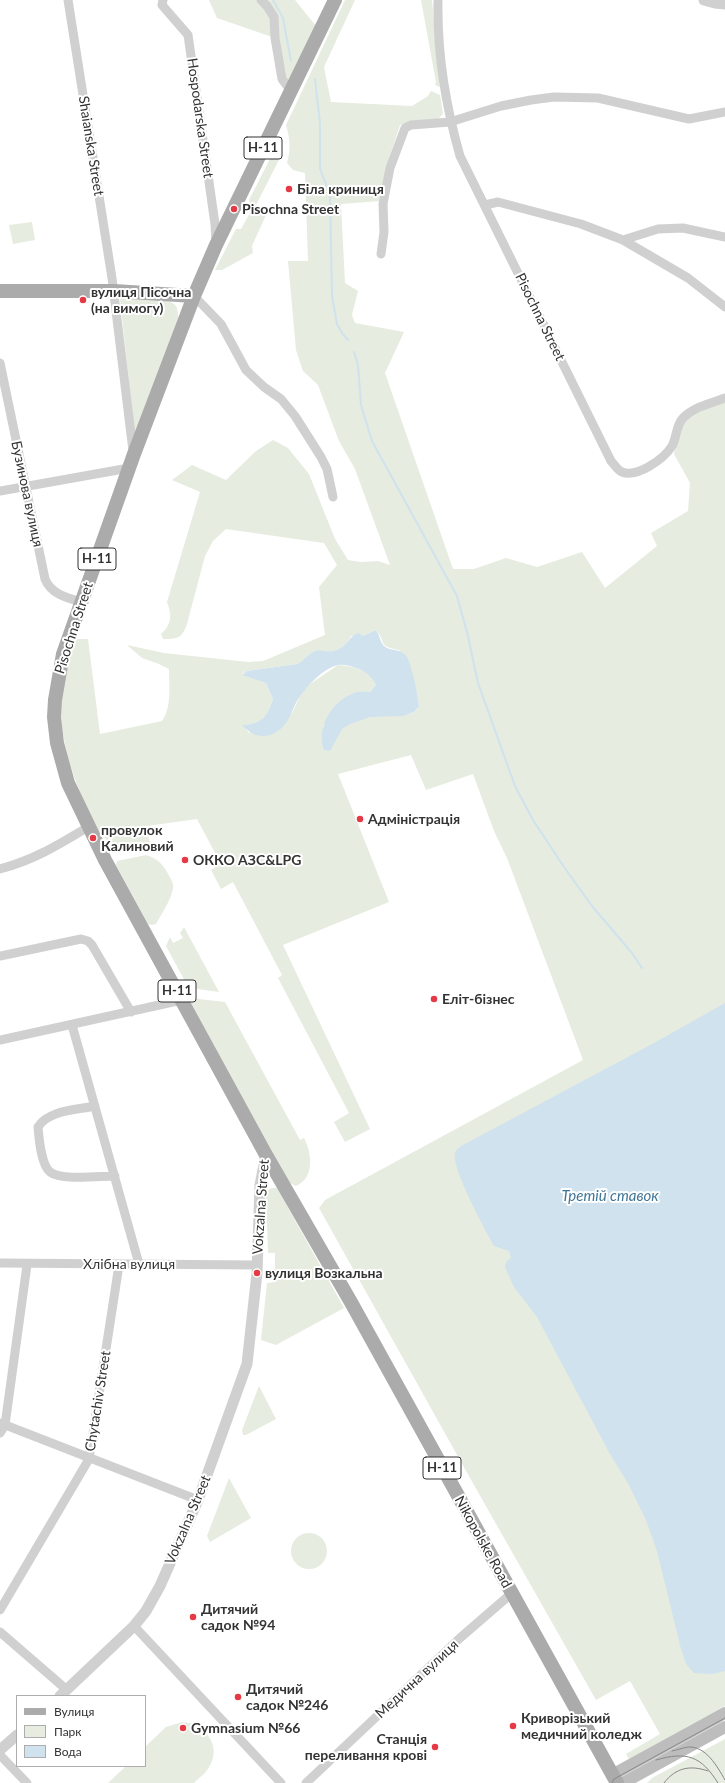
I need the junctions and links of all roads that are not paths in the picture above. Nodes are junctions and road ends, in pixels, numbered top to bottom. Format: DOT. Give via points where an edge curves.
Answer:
graph roads {
  1 [pos="68,0"];
  2 [pos="163,0"];
  3 [pos="260,0"];
  4 [pos="335,0"];
  5 [pos="438,0"];
  6 [pos="704,0"];
  7 [pos="725,4"];
  8 [pos="291,91"];
  9 [pos="725,112"];
  10 [pos="450,122"];
  11 [pos="485,205"];
  12 [pos="725,237"];
  13 [pos="623,240"];
  14 [pos="216,245"];
  15 [pos="381,254"];
  16 [pos="0,290"];
  17 [pos="114,291"];
  18 [pos="194,296"];
  19 [pos="725,307"];
  20 [pos="0,363"];
  21 [pos="725,398"];
  22 [pos="131,461"];
  23 [pos="25,486"];
  24 [pos="0,491"];
  25 [pos="333,497"];
  26 [pos="82,602"];
  27 [pos="88,827"];
  28 [pos="0,869"];
  29 [pos="0,956"];
  30 [pos="182,1000"];
  31 [pos="131,1012"];
  32 [pos="72,1025"];
  33 [pos="0,1040"];
  34 [pos="95,1106"];
  35 [pos="266,1154"];
  36 [pos="115,1176"];
  37 [pos="0,1264"];
  38 [pos="119,1264"];
  39 [pos="139,1264"];
  40 [pos="27,1265"];
  41 [pos="257,1265"];
  42 [pos="2,1427"];
  43 [pos="89,1459"];
  44 [pos="198,1500"];
  45 [pos="512,1593"];
  46 [pos="0,1610"];
  47 [pos="134,1626"];
  48 [pos="0,1632"];
  49 [pos="63,1693"];
  50 [pos="725,1713"];
  51 [pos="725,1727"];
  52 [pos="16,1736"];
  53 [pos="0,1750"];
  54 [pos="0,1755"];
  55 [pos="617,1780"];
  56 [pos="27,1783"];
  57 [pos="281,1783"];
  58 [pos="306,1783"];
  1 -- 17 [label="street, Shaianska Street"];
  2 -- 14 [label="street, Hospodarska Street" via="162,5 188,35"];
  3 -- 8 [label="street" via="274,17 282,79"];
  4 -- 8 [label="main road, Pisochna Street / Н-11"];
  5 -- 10 [label="street, Pisochna Street" via="440,44"];
  6 -- 7 [label="street"];
  8 -- 14 [label="main road, Pisochna Street / Н-11"];
  9 -- 10 [label="street" via="689,119 598,98 554,97 501,106"];
  10 -- 11 [label="street, Pisochna Street" via="460,156"];
  10 -- 15 [label="street" via="411,125 404,128 390,168 383,204 384,232"];
  11 -- 13 [label="street" via="498,202 581,224"];
  11 -- 21 [label="street, Pisochna Street" via="611,461 618,469 634,473 653,465 668,453 682,419"];
  12 -- 13 [label="street" via="683,228 658,228"];
  13 -- 19 [label="street" via="688,278"];
  14 -- 18 [label="main road, Pisochna Street / Н-11"];
  16 -- 17 [label="main road"];
  17 -- 18 [label="main road"];
  17 -- 22 [label="street, Shaianska Street"];
  18 -- 22 [label="main road, Pisochna Street / Н-11"];
  18 -- 25 [label="street" via="221,324 246,370 281,399 295,416 327,469"];
  20 -- 23 [label="street, Бузинова вулиця"];
  22 -- 23 [label="street"];
  22 -- 26 [label="main road, Pisochna Street / Н-11"];
  23 -- 24 [label="street"];
  23 -- 26 [label="street, Бузинова вулиця" via="48,586 60,594"];
  26 -- 27 [label="main road, Pisochna Street / Н-11" via="60,668 54,717 62,767"];
  27 -- 28 [label="street" via="45,853 23,863"];
  27 -- 30 [label="main road, Vokzalna Street / Н-11"];
  29 -- 31 [label="street" via="86,940"];
  30 -- 31 [label="street"];
  30 -- 35 [label="main road, Vokzalna Street / Н-11"];
  31 -- 32 [label="street"];
  32 -- 33 [label="street"];
  32 -- 34 [label="street"];
  34 -- 36 [label="street"];
  34 -- 36 [label="street" via="53,1115 42,1120 38,1127 43,1159 49,1171 59,1177"];
  35 -- 41 [label="street, Vokzalna Street" via="260,1184"];
  35 -- 45 [label="main road, Nikopolske Road / Н-11"];
  36 -- 39 [label="street"];
  37 -- 40 [label="street, Хлібна вулиця"];
  38 -- 39 [label="street, Хлібна вулиця"];
  38 -- 40 [label="street, Хлібна вулиця"];
  38 -- 43 [label="street, Chytachiv Street"];
  39 -- 41 [label="street, Хлібна вулиця"];
  40 -- 42 [label="street"];
  41 -- 44 [label="street, Vokzalna Street" via="247,1364"];
  42 -- 43 [label="street"];
  43 -- 44 [label="street"];
  43 -- 46 [label="street, Chytachiv Street"];
  44 -- 47 [label="street, Vokzalna Street" via="160,1586"];
  45 -- 55 [label="main road, Nikopolske Road / Н-11"];
  45 -- 58 [label="street, Медична вулиця" via="460,1638"];
  47 -- 49 [label="street, Vokzalna Street"];
  47 -- 57 [label="street"];
  48 -- 49 [label="street"];
  50 -- 55 [label="main road"];
  51 -- 55 [label="main road"];
  52 -- 53 [label="street"];
  54 -- 56 [label="street"];
}
